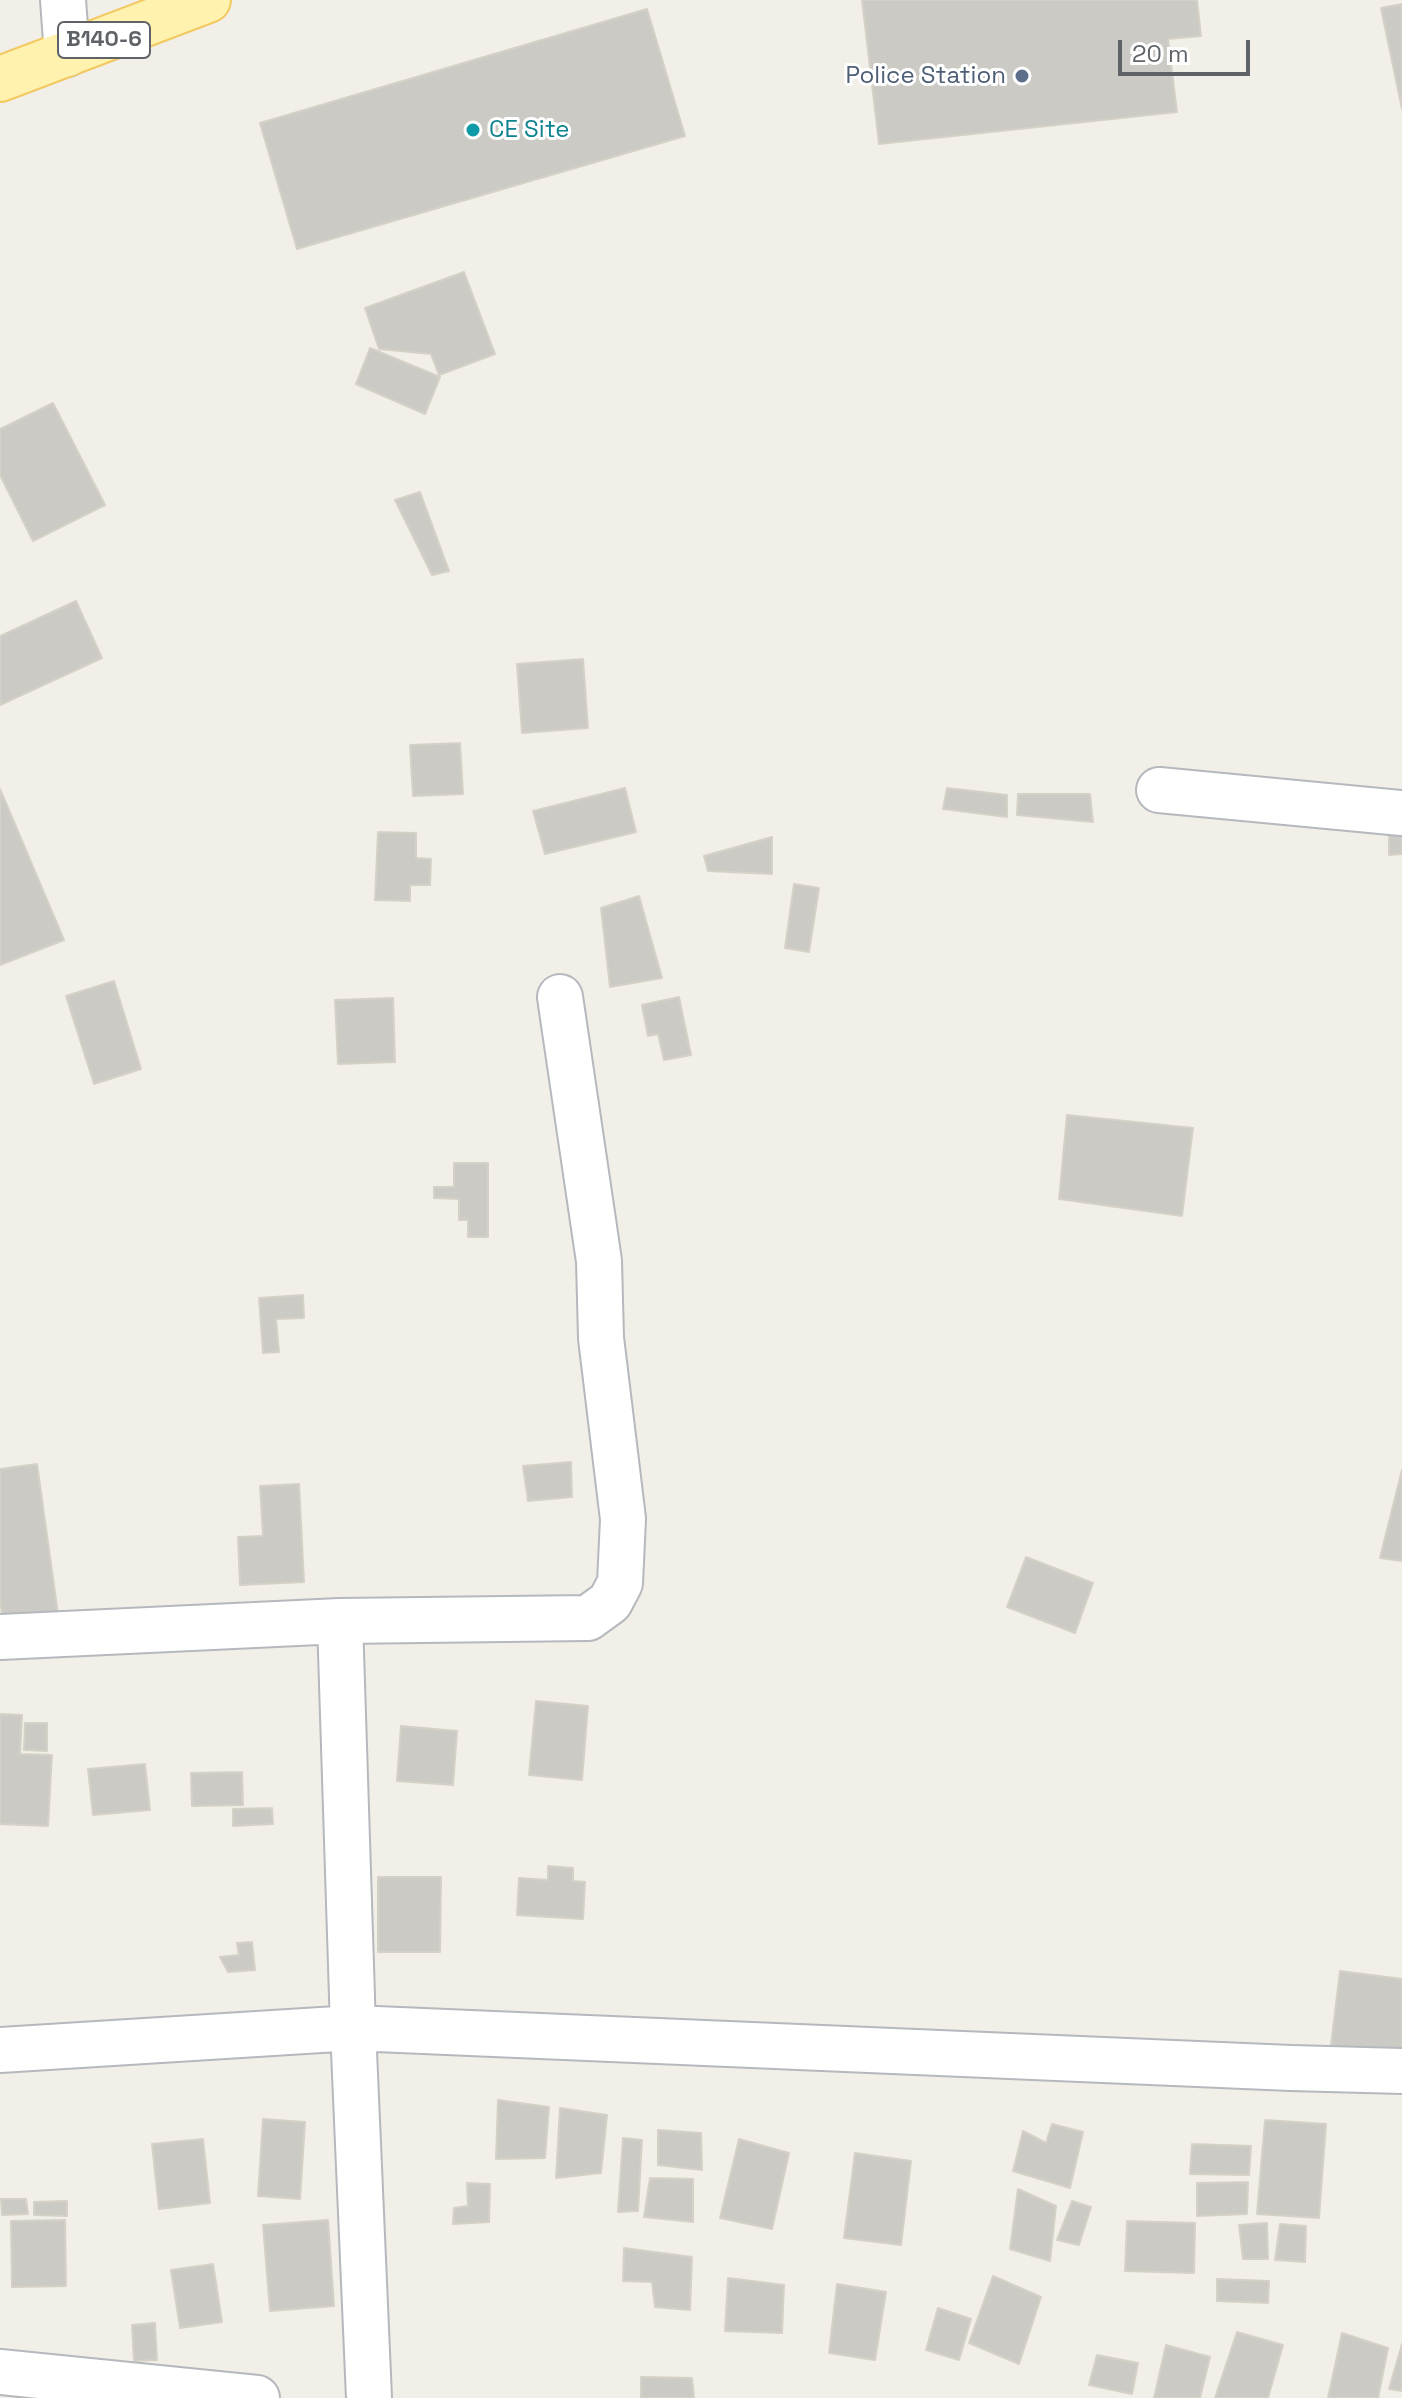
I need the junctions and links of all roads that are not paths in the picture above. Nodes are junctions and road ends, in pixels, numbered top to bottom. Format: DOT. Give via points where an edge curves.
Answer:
graph roads {
  1 [pos="63,0"];
  2 [pos="208,0"];
  3 [pos="67,54"];
  4 [pos="0,79"];
  5 [pos="1159,790"];
  6 [pos="1402,813"];
  7 [pos="560,997"];
  8 [pos="340,1621"];
  9 [pos="0,1637"];
  10 [pos="353,2028"];
  11 [pos="0,2050"];
  12 [pos="1402,2071"];
  13 [pos="0,2372"];
  14 [pos="257,2398"];
  15 [pos="369,2398"];
  1 -- 3 [label="street"];
  2 -- 3 [label="main road, B140-6"];
  3 -- 4 [label="main road, B140-6"];
  5 -- 6 [label="street"];
  7 -- 8 [label="street" via="599,1261 601,1338 623,1519 620,1583 610,1602 588,1618"];
  8 -- 9 [label="street"];
  8 -- 10 [label="street"];
  10 -- 11 [label="street"];
  10 -- 12 [label="street"];
  10 -- 15 [label="street"];
  13 -- 14 [label="street"];
}
